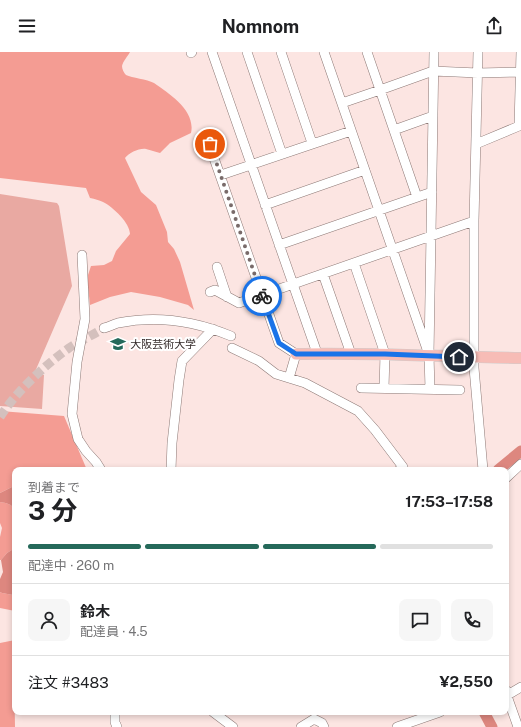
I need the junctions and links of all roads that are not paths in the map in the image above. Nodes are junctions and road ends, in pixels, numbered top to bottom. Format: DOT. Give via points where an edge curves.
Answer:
graph roads {
  1 [pos="212,52"];
  2 [pos="247,52"];
  3 [pos="281,52"];
  4 [pos="324,52"];
  5 [pos="367,52"];
  6 [pos="434,52"];
  7 [pos="478,52"];
  8 [pos="521,52"];
  9 [pos="433,71"];
  10 [pos="478,72"];
  11 [pos="521,72"];
  12 [pos="380,90"];
  13 [pos="342,103"];
  14 [pos="521,108"];
  15 [pos="433,116"];
  16 [pos="351,130"];
  17 [pos="394,130"];
  18 [pos="312,143"];
  19 [pos="210,144"];
  20 [pos="476,144"];
  21 [pos="282,154"];
  22 [pos="251,164"];
  23 [pos="365,170"];
  24 [pos="221,175"];
  25 [pos="432,192"];
  26 [pos="417,197"];
  27 [pos="266,205"];
  28 [pos="379,210"];
  29 [pos="474,221"];
  30 [pos="431,236"];
  31 [pos="279,245"];
  32 [pos="392,250"];
  33 [pos="82,255"];
  34 [pos="354,263"];
  35 [pos="217,267"];
  36 [pos="324,274"];
  37 [pos="293,284"];
  38 [pos="210,292"];
  39 [pos="262,295"];
  40 [pos="227,297"];
  41 [pos="104,328"];
  42 [pos="213,329"];
  43 [pos="231,336"];
  44 [pos="232,348"];
  45 [pos="316,353"];
  46 [pos="296,354"];
  47 [pos="351,354"];
  48 [pos="385,354"];
  49 [pos="429,355"];
  50 [pos="474,358"];
  51 [pos="521,358"];
  52 [pos="290,378"];
  53 [pos="361,388"];
  54 [pos="384,388"];
  55 [pos="430,389"];
  56 [pos="460,390"];
  57 [pos="521,464"];
  58 [pos="99,467"];
  59 [pos="171,467"];
  60 [pos="403,467"];
  61 [pos="483,467"];
  62 [pos="509,475"];
  63 [pos="521,687"];
  64 [pos="509,694"];
  65 [pos="509,704"];
  66 [pos="114,715"];
  67 [pos="217,715"];
  68 [pos="431,715"];
  69 [pos="117,727"];
  70 [pos="233,727"];
  71 [pos="301,727"];
  72 [pos="324,727"];
  73 [pos="397,727"];
  74 [pos="518,727"];
  1 -- 22 [label="street"];
  2 -- 21 [label="street"];
  3 -- 18 [label="street"];
  4 -- 13 [label="street"];
  5 -- 12 [label="street"];
  6 -- 9 [label="street"];
  7 -- 10 [label="street"];
  8 -- 11 [label="street"];
  9 -- 10 [label="street"];
  9 -- 12 [label="street"];
  9 -- 15 [label="street"];
  10 -- 11 [label="street"];
  10 -- 20 [label="street"];
  11 -- 14 [label="street"];
  12 -- 13 [label="street"];
  12 -- 17 [label="street"];
  13 -- 16 [label="street"];
  14 -- 20 [label="street" via="520,126"];
  15 -- 17 [label="street"];
  15 -- 25 [label="street"];
  16 -- 18 [label="street"];
  16 -- 23 [label="street"];
  17 -- 26 [label="street"];
  18 -- 21 [label="street"];
  19 -- 24 [label="street"];
  20 -- 29 [label="street"];
  21 -- 22 [label="street"];
  22 -- 24 [label="street"];
  22 -- 27 [label="street"];
  23 -- 27 [label="street"];
  23 -- 28 [label="street"];
  24 -- 39 [label="street"];
  25 -- 26 [label="street"];
  25 -- 30 [label="street"];
  26 -- 28 [label="street"];
  27 -- 31 [label="street"];
  28 -- 31 [label="street"];
  28 -- 32 [label="street"];
  29 -- 30 [label="street"];
  29 -- 50 [label="street"];
  30 -- 32 [label="street"];
  30 -- 49 [label="street"];
  31 -- 37 [label="street"];
  32 -- 34 [label="street"];
  32 -- 49 [label="street"];
  33 -- 58 [label="street" via="84,319 72,414 78,438"];
  34 -- 36 [label="street"];
  34 -- 48 [label="street"];
  35 -- 40 [label="street"];
  36 -- 37 [label="street"];
  36 -- 47 [label="street"];
  37 -- 39 [label="street"];
  37 -- 45 [label="street"];
  38 -- 40 [label="street" via="215,290"];
  39 -- 40 [label="street" via="239,303"];
  39 -- 46 [label="street" via="279,343"];
  41 -- 42 [label="street" via="116,323 154,319 188,322"];
  42 -- 43 [label="street"];
  42 -- 59 [label="street" via="182,361"];
  44 -- 52 [label="street" via="258,361 276,374"];
  45 -- 46 [label="main road"];
  45 -- 47 [label="main road"];
  46 -- 52 [label="street"];
  47 -- 48 [label="main road"];
  48 -- 49 [label="main road"];
  48 -- 54 [label="street"];
  49 -- 50 [label="main road"];
  49 -- 55 [label="street"];
  50 -- 51 [label="main road"];
  50 -- 61 [label="street"];
  52 -- 60 [label="street" via="305,383 358,411"];
  53 -- 54 [label="street"];
  54 -- 55 [label="street"];
  55 -- 56 [label="street"];
  57 -- 62 [label="street"];
  63 -- 64 [label="street"];
  65 -- 74 [label="street"];
  66 -- 69 [label="street"];
  67 -- 70 [label="street"];
  68 -- 73 [label="street"];
  71 -- 72 [label="street" via="314,719"];
}
